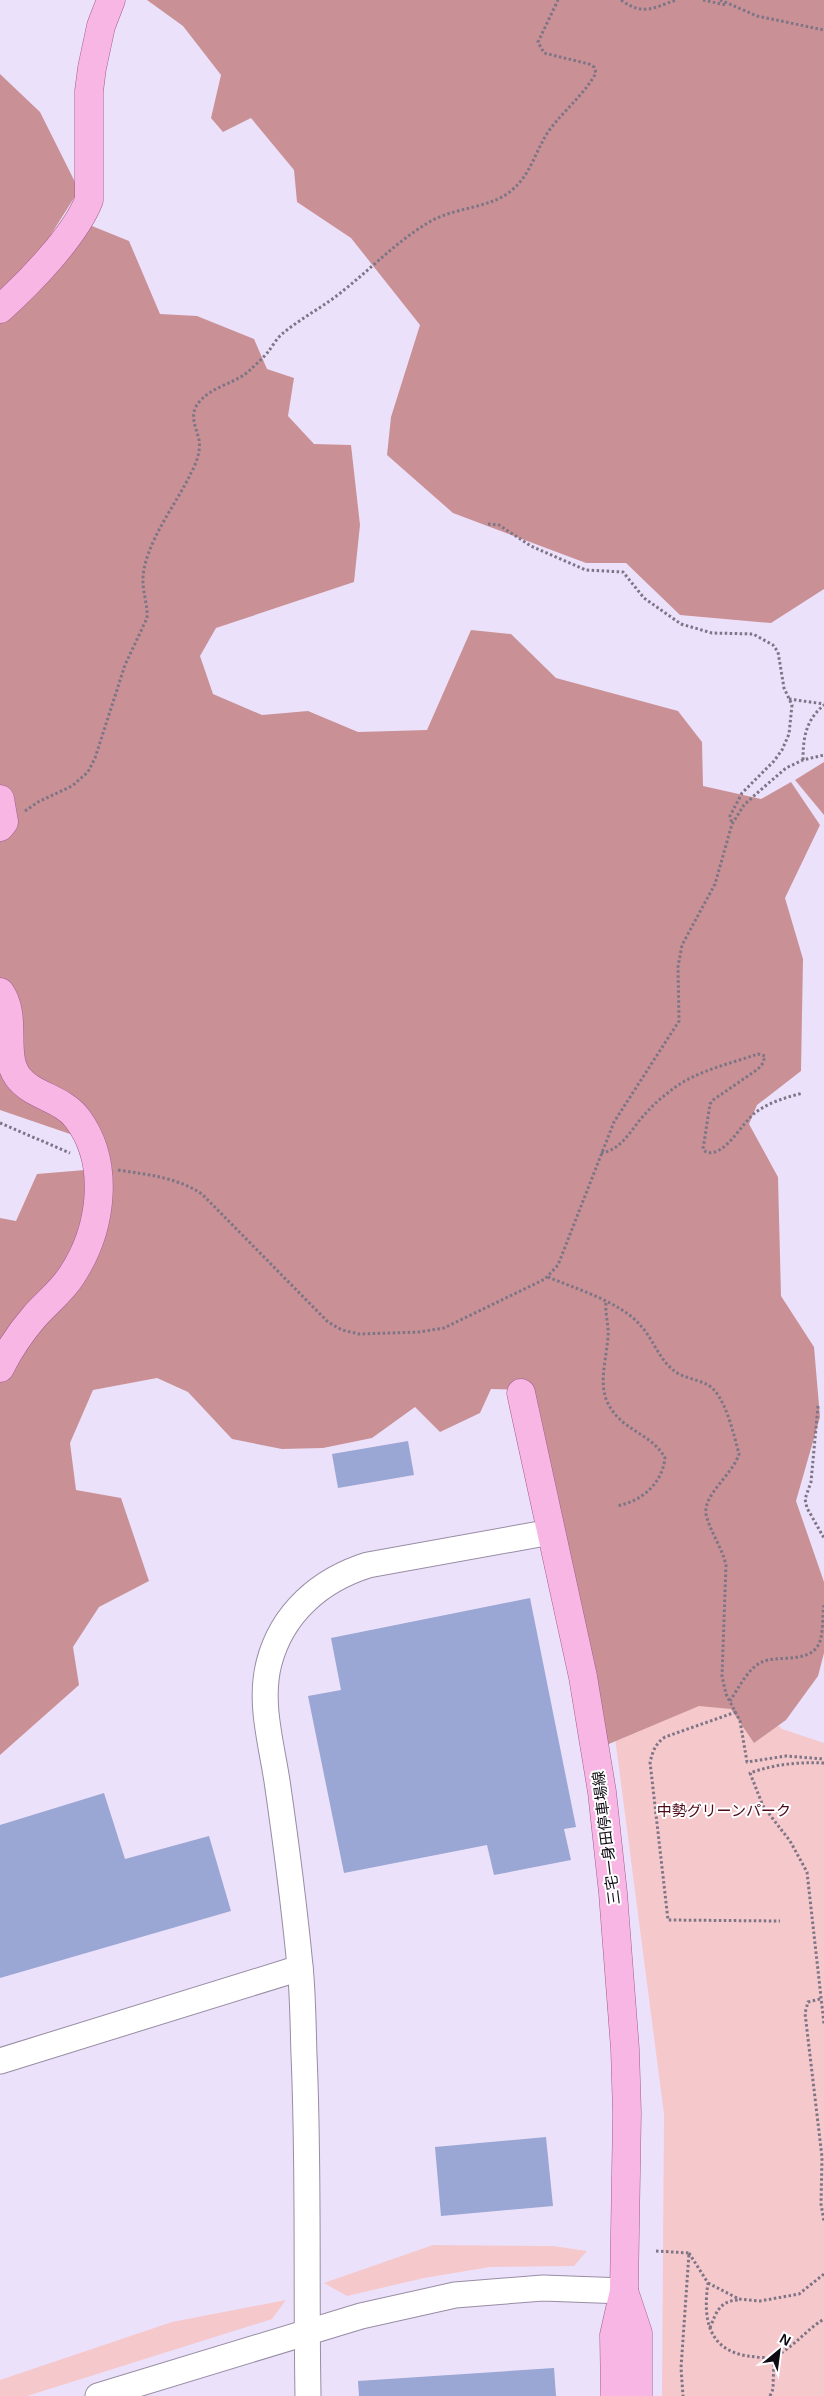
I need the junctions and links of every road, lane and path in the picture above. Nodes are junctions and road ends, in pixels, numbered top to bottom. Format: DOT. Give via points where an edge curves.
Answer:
graph roads {
  1 [pos="111,0"];
  2 [pos="558,0"];
  3 [pos="621,0"];
  4 [pos="676,0"];
  5 [pos="703,0"];
  6 [pos="720,0"];
  7 [pos="731,6"];
  8 [pos="824,30"];
  9 [pos="0,309"];
  10 [pos="488,524"];
  11 [pos="789,699"];
  12 [pos="824,705"];
  13 [pos="824,754"];
  14 [pos="803,760"];
  15 [pos="1,816"];
  16 [pos="732,824"];
  17 [pos="0,992"];
  18 [pos="803,1093"];
  19 [pos="0,1122"];
  20 [pos="601,1153"];
  21 [pos="98,1164"];
  22 [pos="548,1277"];
  23 [pos="606,1303"];
  24 [pos="0,1368"];
  25 [pos="521,1393"];
  26 [pos="818,1406"];
  27 [pos="616,1506"];
  28 [pos="551,1532"];
  29 [pos="824,1538"];
  30 [pos="824,1606"];
  31 [pos="730,1701"];
  32 [pos="736,1712"];
  33 [pos="824,1759"];
  34 [pos="824,1762"];
  35 [pos="780,1921"];
  36 [pos="300,1968"];
  37 [pos="820,1998"];
  38 [pos="824,2024"];
  39 [pos="0,2060"];
  40 [pos="824,2221"];
  41 [pos="656,2251"];
  42 [pos="689,2253"];
  43 [pos="824,2274"];
  44 [pos="708,2283"];
  45 [pos="624,2291"];
  46 [pos="739,2299"];
  47 [pos="824,2319"];
  48 [pos="710,2329"];
  49 [pos="306,2333"];
  50 [pos="774,2356"];
  51 [pos="98,2396"];
  52 [pos="308,2396"];
  53 [pos="615,2396"];
  54 [pos="638,2396"];
  55 [pos="683,2396"];
  56 [pos="770,2396"];
  1 -- 9 [label="main road" via="101,26 91,76 89,200 83,213 43,265"];
  2 -- 15 [label="path" via="538,42 544,52 594,67 596,73 589,87 548,132 529,173 512,191 499,199 450,211 390,248 344,290 280,336 249,371 200,401 195,408 194,425 199,440 197,460 147,559 143,587 147,618 125,665 92,765 81,780 38,802 11,822"];
  3 -- 4 [label="path" via="645,11"];
  5 -- 7 [label="path"];
  6 -- 7 [label="path"];
  7 -- 8 [label="path" via="757,16"];
  10 -- 11 [label="path" via="499,525 531,546 586,570 623,572 644,598 681,624 712,633 754,634 773,645 778,652"];
  11 -- 12 [label="path"];
  11 -- 16 [label="path" via="793,714 782,750 742,793 730,816"];
  12 -- 14 [label="path" via="806,727"];
  13 -- 14 [label="path"];
  14 -- 16 [label="path" via="786,768 756,794"];
  16 -- 20 [label="path" via="715,884 682,945 678,967 679,1021 614,1122"];
  17 -- 21 [label="main road" via="9,1014 10,1053 18,1077 71,1111 85,1132"];
  18 -- 20 [label="path" via="755,1113 726,1145 716,1152 706,1152 710,1104 764,1063 765,1056 758,1054 692,1078 670,1090 613,1150"];
  19 -- 21 [label="path"];
  20 -- 22 [label="path" via="558,1265"];
  21 -- 22 [label="path" via="114,1170 172,1178 202,1194 314,1310 342,1330 359,1334 444,1328"];
  21 -- 24 [label="main road" via="98,1205 84,1255 68,1281 11,1347"];
  22 -- 23 [label="path"];
  23 -- 27 [label="path" via="608,1336 602,1392 615,1415 654,1444 665,1458 659,1478 638,1500"];
  23 -- 31 [label="path" via="622,1310 642,1326 662,1360 674,1371 709,1385 717,1393 736,1442 737,1462 711,1496 706,1513 726,1565 722,1676"];
  25 -- 28 [label="main road, 三宅一身田停車場線"];
  26 -- 29 [label="path" via="811,1482 805,1500"];
  28 -- 36 [label="street" via="368,1565 315,1592 284,1626 269,1664 266,1706"];
  28 -- 45 [label="main road, 三宅一身田停車場線" via="583,1677 602,1792 613,1893 627,2113"];
  30 -- 31 [label="path" via="818,1647 801,1656 761,1662"];
  31 -- 32 [label="path"];
  32 -- 33 [label="path" via="747,1762 786,1756"];
  32 -- 35 [label="path" via="665,1737 652,1751 650,1762 668,1920"];
  34 -- 37 [label="path" via="799,1762 750,1773 763,1806 790,1841 807,1872"];
  36 -- 39 [label="street"];
  36 -- 49 [label="street" via="307,2132"];
  37 -- 38 [label="path"];
  37 -- 40 [label="path" via="808,2002 805,2013 822,2157"];
  41 -- 42 [label="path"];
  42 -- 44 [label="path"];
  42 -- 55 [label="path" via="681,2368"];
  43 -- 46 [label="path" via="799,2294 760,2301"];
  44 -- 46 [label="path"];
  44 -- 48 [label="path" via="704,2307"];
  45 -- 49 [label="street" via="543,2288 455,2296 361,2316"];
  45 -- 53 [label="main road, 三宅一身田停車場線" via="614,2335"];
  45 -- 54 [label="main road, 三宅一身田停車場線" via="638,2333"];
  46 -- 48 [label="path" via="721,2305"];
  47 -- 50 [label="path"];
  48 -- 50 [label="path" via="722,2347 739,2354"];
  49 -- 51 [label="street"];
  49 -- 52 [label="street"];
  50 -- 56 [label="path"];
}
